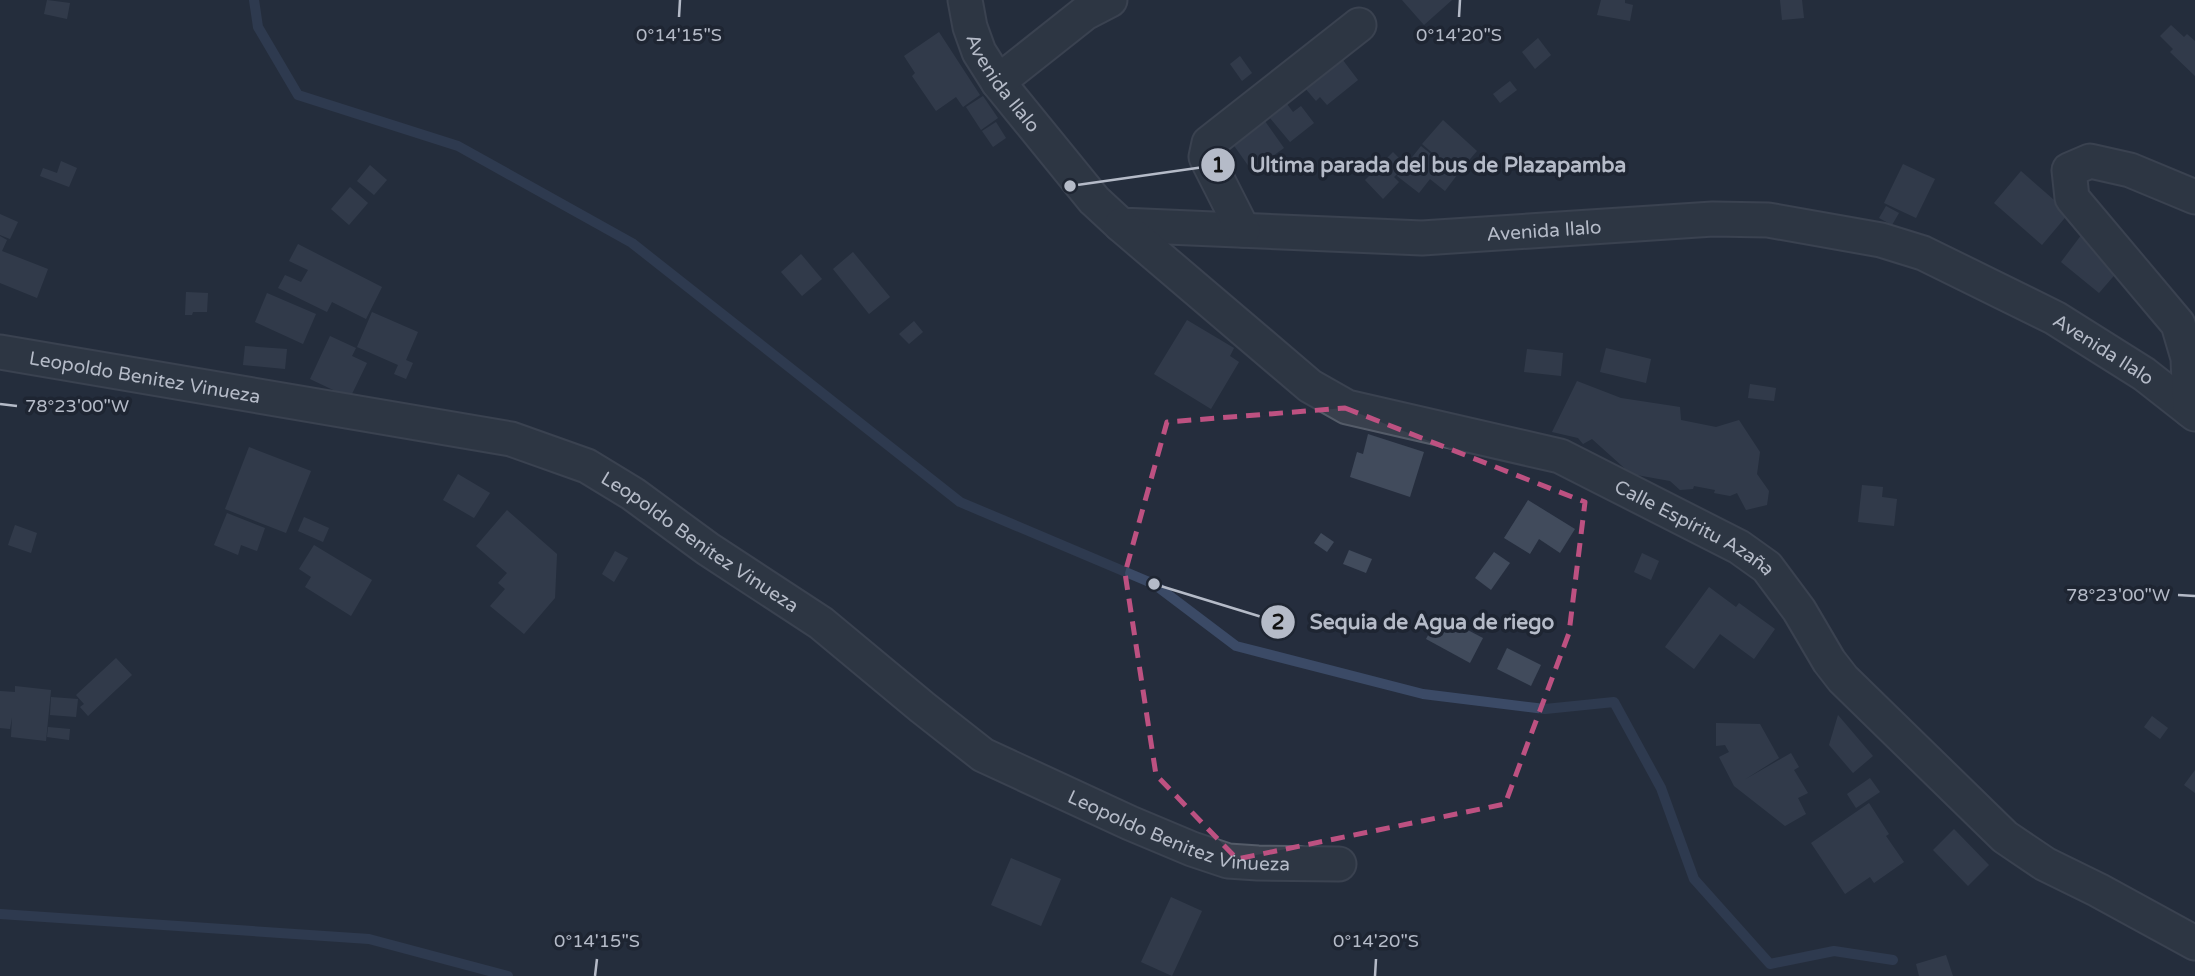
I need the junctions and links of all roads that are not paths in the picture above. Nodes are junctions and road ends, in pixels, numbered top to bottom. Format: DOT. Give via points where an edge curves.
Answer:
graph roads {
  1 [pos="965,0"];
  2 [pos="1110,0"];
  3 [pos="1359,25"];
  4 [pos="998,82"];
  5 [pos="2195,197"];
  6 [pos="1121,225"];
  7 [pos="1243,230"];
  8 [pos="0,352"];
  9 [pos="2192,412"];
  10 [pos="1339,864"];
  11 [pos="2195,943"];
  1 -- 4 [label="street, Avenida Ilalo" via="979,52"];
  2 -- 4 [label="street" via="1085,13"];
  3 -- 7 [label="street" via="1209,143 1206,157"];
  4 -- 6 [label="street, Avenida Ilalo" via="1094,200"];
  5 -- 9 [label="street" via="2130,170 2090,161 2069,170 2072,198 2178,324 2188,358"];
  6 -- 7 [label="street, Avenida Ilalo"];
  6 -- 11 [label="street, Calle Espíritu Azaña" via="1310,386 1347,407 1560,456 1739,547 1767,566 1843,679 2005,837 2045,864"];
  7 -- 9 [label="street, Avenida Ilalo" via="1422,239 1713,219 1769,220 1881,240 1923,253 2055,318 2144,374"];
  8 -- 10 [label="street, Leopoldo Benitez Vinueza" via="511,439 576,461 633,494 821,623 983,755 1129,823 1228,861"];
}
